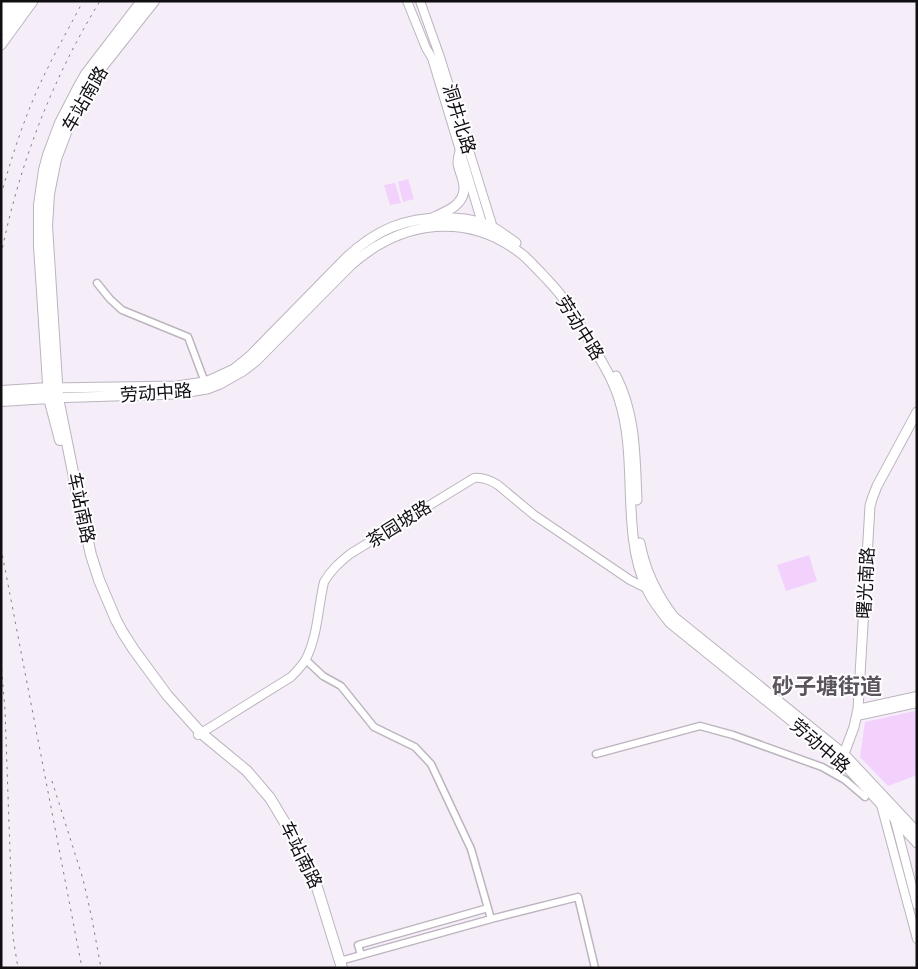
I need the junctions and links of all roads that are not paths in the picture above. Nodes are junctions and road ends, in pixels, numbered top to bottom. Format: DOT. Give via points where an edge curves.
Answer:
graph roads {
  1 [pos="11,1"];
  2 [pos="22,1"];
  3 [pos="33,1"];
  4 [pos="142,1"];
  5 [pos="154,1"];
  6 [pos="407,1"];
  7 [pos="420,1"];
  8 [pos="1,15"];
  9 [pos="1,30"];
  10 [pos="1,45"];
  11 [pos="460,151"];
  12 [pos="428,219"];
  13 [pos="482,224"];
  14 [pos="489,230"];
  15 [pos="97,283"];
  16 [pos="51,353"];
  17 [pos="206,386"];
  18 [pos="1,391"];
  19 [pos="54,393"];
  20 [pos="35,394"];
  21 [pos="1,401"];
  22 [pos="917,412"];
  23 [pos="917,425"];
  24 [pos="646,588"];
  25 [pos="658,596"];
  26 [pos="306,660"];
  27 [pos="917,696"];
  28 [pos="917,703"];
  29 [pos="860,712"];
  30 [pos="199,734"];
  31 [pos="596,754"];
  32 [pos="844,760"];
  33 [pos="865,797"];
  34 [pos="891,804"];
  35 [pos="881,805"];
  36 [pos="894,819"];
  37 [pos="917,832"];
  38 [pos="917,843"];
  39 [pos="917,905"];
  40 [pos="488,908"];
  41 [pos="491,919"];
  42 [pos="917,939"];
  43 [pos="361,955"];
  44 [pos="340,966"];
  45 [pos="595,968"];
  1 -- 8 [label="main road"];
  2 -- 9 [label="main road"];
  3 -- 10 [label="main road"];
  4 -- 16 [label="main road, 车站南路" via="86,74 63,115 48,155 41,188 39,225"];
  5 -- 16 [label="main road, 车站南路" via="94,77 70,122 56,159 47,226"];
  6 -- 11 [label="street, 洞井北路" via="432,58"];
  7 -- 14 [label="street, 洞井北路" via="440,57"];
  11 -- 12 [label="main road" via="458,161 463,196 449,211"];
  11 -- 13 [label="street, 洞井北路"];
  12 -- 13 [label="main road, 劳动中路" via="462,219"];
  12 -- 17 [label="main road, 劳动中路" via="391,227 357,248 250,356"];
  13 -- 14 [label="main road, 劳动中路"];
  14 -- 17 [label="main road, 劳动中路" via="428,228 403,234 379,245 351,265 256,361 235,376"];
  14 -- 24 [label="main road, 劳动中路" via="524,256 564,298 616,388 628,441 632,527"];
  14 -- 25 [label="main road, 劳动中路" via="532,255 562,287 622,387 633,428 640,544"];
  15 -- 17 [label="street" via="122,310 188,337"];
  16 -- 19 [label="main road, 车站南路"];
  17 -- 19 [label="main road, 劳动中路" via="176,394"];
  18 -- 20 [label="main road"];
  19 -- 20 [label="main road, 劳动中路"];
  19 -- 30 [label="main road, 车站南路" via="91,555 106,600 134,650"];
  20 -- 21 [label="main road"];
  22 -- 29 [label="main road, 曙光南路" via="877,486 870,506"];
  23 -- 29 [label="main road, 曙光南路" via="875,506"];
  24 -- 25 [label="street, 茶园坡路"];
  24 -- 26 [label="street, 茶园坡路" via="534,515 492,481 474,478 337,564 324,582"];
  24 -- 32 [label="main road, 劳动中路" via="670,623"];
  25 -- 32 [label="main road, 劳动中路" via="674,617"];
  26 -- 30 [label="street, 茶园坡路" via="291,677"];
  26 -- 40 [label="street" via="323,676 341,686 374,727 415,747 432,764 472,849"];
  27 -- 29 [label="street"];
  28 -- 29 [label="street"];
  29 -- 32 [label="main road, 曙光南路" via="859,728"];
  30 -- 44 [label="main road, 车站南路" via="247,771 282,816 316,884"];
  31 -- 33 [label="street" via="700,726 733,734 822,767"];
  32 -- 34 [label="main road, 劳动中路"];
  32 -- 35 [label="main road, 劳动中路"];
  34 -- 36 [label="street"];
  34 -- 37 [label="main road, 劳动中路"];
  35 -- 36 [label="main road, 劳动中路"];
  35 -- 42 [label="street"];
  36 -- 38 [label="main road, 劳动中路"];
  36 -- 39 [label="street"];
  40 -- 41 [label="street"];
  40 -- 43 [label="street" via="358,946"];
  41 -- 43 [label="street"];
  41 -- 45 [label="street" via="578,897"];
  43 -- 44 [label="street"];
}
